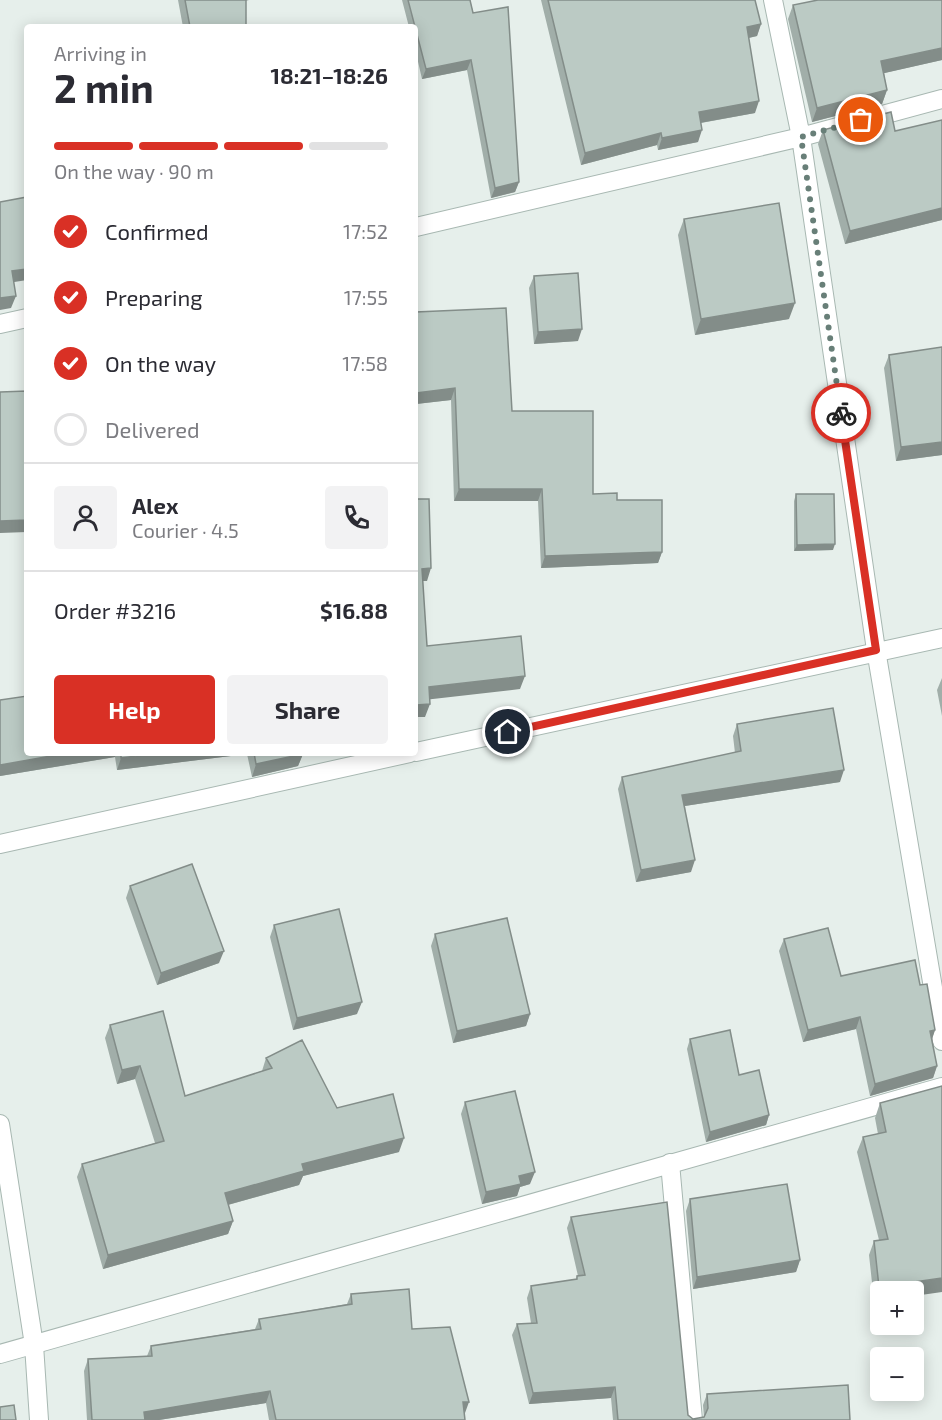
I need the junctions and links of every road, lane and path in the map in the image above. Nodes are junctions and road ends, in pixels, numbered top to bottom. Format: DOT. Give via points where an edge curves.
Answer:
graph roads {
  1 [pos="773,0"];
  2 [pos="942,99"];
  3 [pos="801,137"];
  4 [pos="418,227"];
  5 [pos="24,319"];
  6 [pos="0,324"];
  7 [pos="942,638"];
  8 [pos="876,650"];
  9 [pos="418,752"];
  10 [pos="397,756"];
  11 [pos="0,843"];
  12 [pos="942,1041"];
  13 [pos="942,1087"];
  14 [pos="0,1124"];
  15 [pos="670,1163"];
  16 [pos="34,1345"];
  17 [pos="0,1354"];
  18 [pos="39,1420"];
  19 [pos="693,1420"];
  1 -- 3 [label="street"];
  2 -- 3 [label="street"];
  3 -- 4 [label="street"];
  3 -- 8 [label="street"];
  5 -- 6 [label="street"];
  7 -- 8 [label="street"];
  8 -- 9 [label="street"];
  8 -- 12 [label="street"];
  10 -- 11 [label="street"];
  13 -- 15 [label="street"];
  14 -- 16 [label="street"];
  15 -- 16 [label="street"];
  15 -- 19 [label="street"];
  16 -- 17 [label="street"];
  16 -- 18 [label="street"];
}
